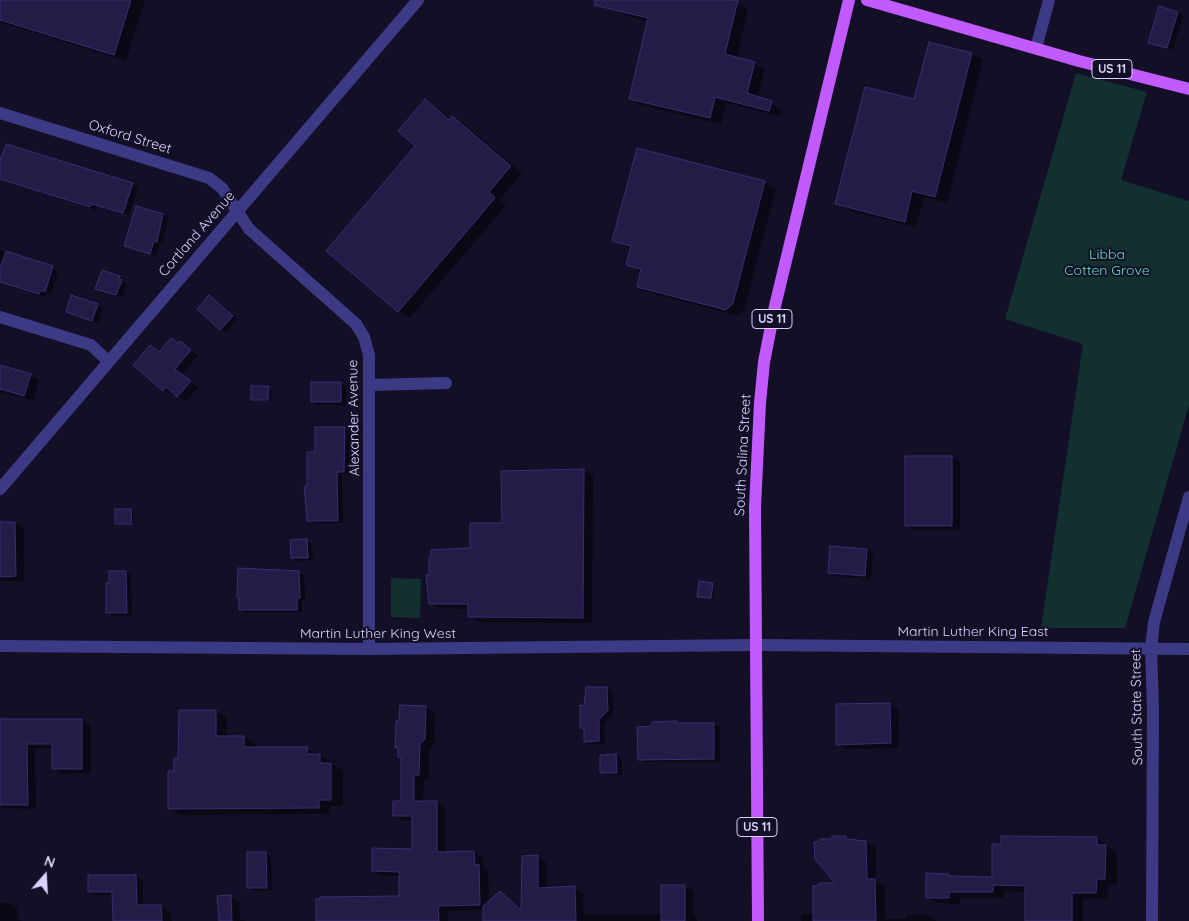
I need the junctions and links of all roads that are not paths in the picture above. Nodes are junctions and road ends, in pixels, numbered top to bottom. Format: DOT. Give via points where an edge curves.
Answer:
graph roads {
  1 [pos="418,0"];
  2 [pos="849,0"];
  3 [pos="866,0"];
  4 [pos="1049,0"];
  5 [pos="1036,48"];
  6 [pos="1189,89"];
  7 [pos="0,113"];
  8 [pos="237,210"];
  9 [pos="0,317"];
  10 [pos="108,361"];
  11 [pos="446,383"];
  12 [pos="370,385"];
  13 [pos="0,489"];
  14 [pos="1189,497"];
  15 [pos="0,646"];
  16 [pos="757,646"];
  17 [pos="1151,648"];
  18 [pos="1189,649"];
  19 [pos="369,650"];
  20 [pos="758,921"];
  21 [pos="1152,921"];
  1 -- 8 [label="street, Cortland Avenue"];
  2 -- 16 [label="main road, South Salina Street / US 11" via="774,306 764,362 755,507"];
  3 -- 5 [label="main road, US 11"];
  4 -- 5 [label="street"];
  5 -- 6 [label="main road, US 11"];
  7 -- 8 [label="street, Oxford Street" via="209,178 222,188"];
  8 -- 10 [label="street, Cortland Avenue"];
  8 -- 12 [label="street, Alexander Avenue" via="249,229 356,324 369,355"];
  9 -- 10 [label="street" via="91,345"];
  10 -- 13 [label="street, Cortland Avenue"];
  11 -- 12 [label="street"];
  12 -- 19 [label="street, Alexander Avenue"];
  14 -- 17 [label="street, South State Street" via="1154,622"];
  15 -- 19 [label="street, Martin Luther King West"];
  16 -- 17 [label="street, Martin Luther King East"];
  16 -- 19 [label="street, Martin Luther King West"];
  16 -- 20 [label="main road, South Salina Street / US 11"];
  17 -- 18 [label="street, Martin Luther King East"];
  17 -- 21 [label="street, South State Street" via="1154,709"];
}
